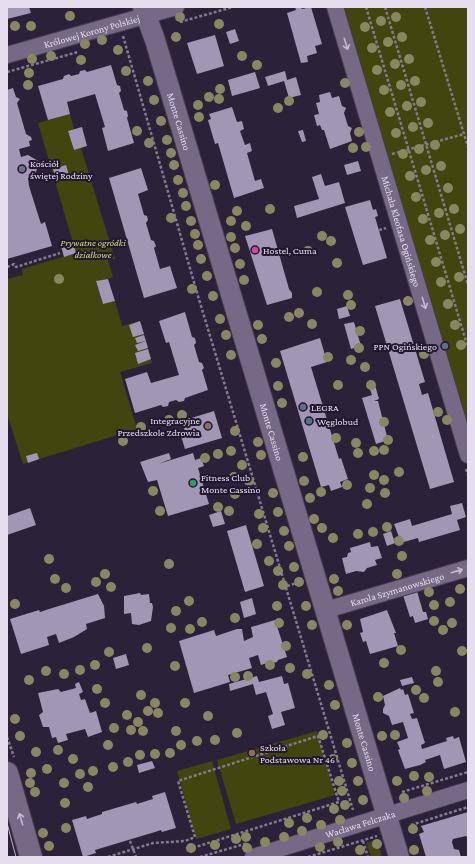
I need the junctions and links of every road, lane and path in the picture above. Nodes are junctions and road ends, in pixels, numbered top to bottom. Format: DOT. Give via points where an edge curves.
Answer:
graph roads {
  1 [pos="176,7"];
  2 [pos="233,7"];
  3 [pos="335,7"];
  4 [pos="366,7"];
  5 [pos="384,7"];
  6 [pos="425,7"];
  7 [pos="147,18"];
  8 [pos="121,31"];
  9 [pos="116,40"];
  10 [pos="79,51"];
  11 [pos="7,55"];
  12 [pos="7,72"];
  13 [pos="464,134"];
  14 [pos="467,142"];
  15 [pos="427,145"];
  16 [pos="468,147"];
  17 [pos="409,149"];
  18 [pos="380,157"];
  19 [pos="384,229"];
  20 [pos="379,230"];
  21 [pos="60,254"];
  22 [pos="7,266"];
  23 [pos="468,285"];
  24 [pos="468,348"];
  25 [pos="468,455"];
  26 [pos="468,568"];
  27 [pos="301,582"];
  28 [pos="287,586"];
  29 [pos="326,610"];
  30 [pos="468,772"];
  31 [pos="7,773"];
  32 [pos="468,790"];
  33 [pos="402,792"];
  34 [pos="468,807"];
  35 [pos="354,810"];
  36 [pos="386,825"];
  37 [pos="411,825"];
  38 [pos="130,841"];
  39 [pos="363,841"];
  40 [pos="133,850"];
  41 [pos="186,850"];
  42 [pos="31,857"];
  43 [pos="108,857"];
  44 [pos="136,857"];
  45 [pos="252,857"];
  46 [pos="308,857"];
  47 [pos="368,857"];
  48 [pos="399,857"];
  1 -- 7 [label="street, Królowej Korony Polskiej"];
  2 -- 7 [label="path"];
  3 -- 18 [label="street, Michała Kleofasa Ogińskiego, one-way"];
  4 -- 17 [label="path"];
  5 -- 15 [label="path"];
  6 -- 13 [label="path"];
  7 -- 8 [label="street, Królowej Korony Polskiej"];
  7 -- 8 [label="path"];
  7 -- 29 [label="street, Monte Cassino"];
  8 -- 9 [label="path"];
  8 -- 11 [label="street, Królowej Korony Polskiej"];
  8 -- 28 [label="path" via="198,296"];
  10 -- 12 [label="path"];
  13 -- 14 [label="path"];
  13 -- 15 [label="path"];
  14 -- 16 [label="path"];
  15 -- 17 [label="path"];
  15 -- 23 [label="path"];
  17 -- 18 [label="path"];
  17 -- 24 [label="path"];
  18 -- 25 [label="street, Michała Kleofasa Ogińskiego, one-way"];
  19 -- 20 [label="path"];
  21 -- 22 [label="path" via="16,267 14,264"];
  29 -- 26 [label="street, Karola Szymanowskiego, one-way"];
  27 -- 28 [label="path"];
  28 -- 35 [label="path"];
  29 -- 36 [label="street, Monte Cassino"];
  30 -- 33 [label="path"];
  42 -- 31 [label="main road, one-way"];
  32 -- 36 [label="street, Wacława Felczaka"];
  34 -- 37 [label="path"];
  36 -- 39 [label="path"];
  36 -- 45 [label="street, Wacława Felczaka"];
  36 -- 48 [label="street, Monte Cassino"];
  38 -- 40 [label="path"];
  39 -- 46 [label="path"];
  39 -- 47 [label="path"];
  40 -- 41 [label="path" via="153,843 185,841 195,837 178,781 318,736 339,802"];
  40 -- 43 [label="path"];
  40 -- 44 [label="path"];
}
